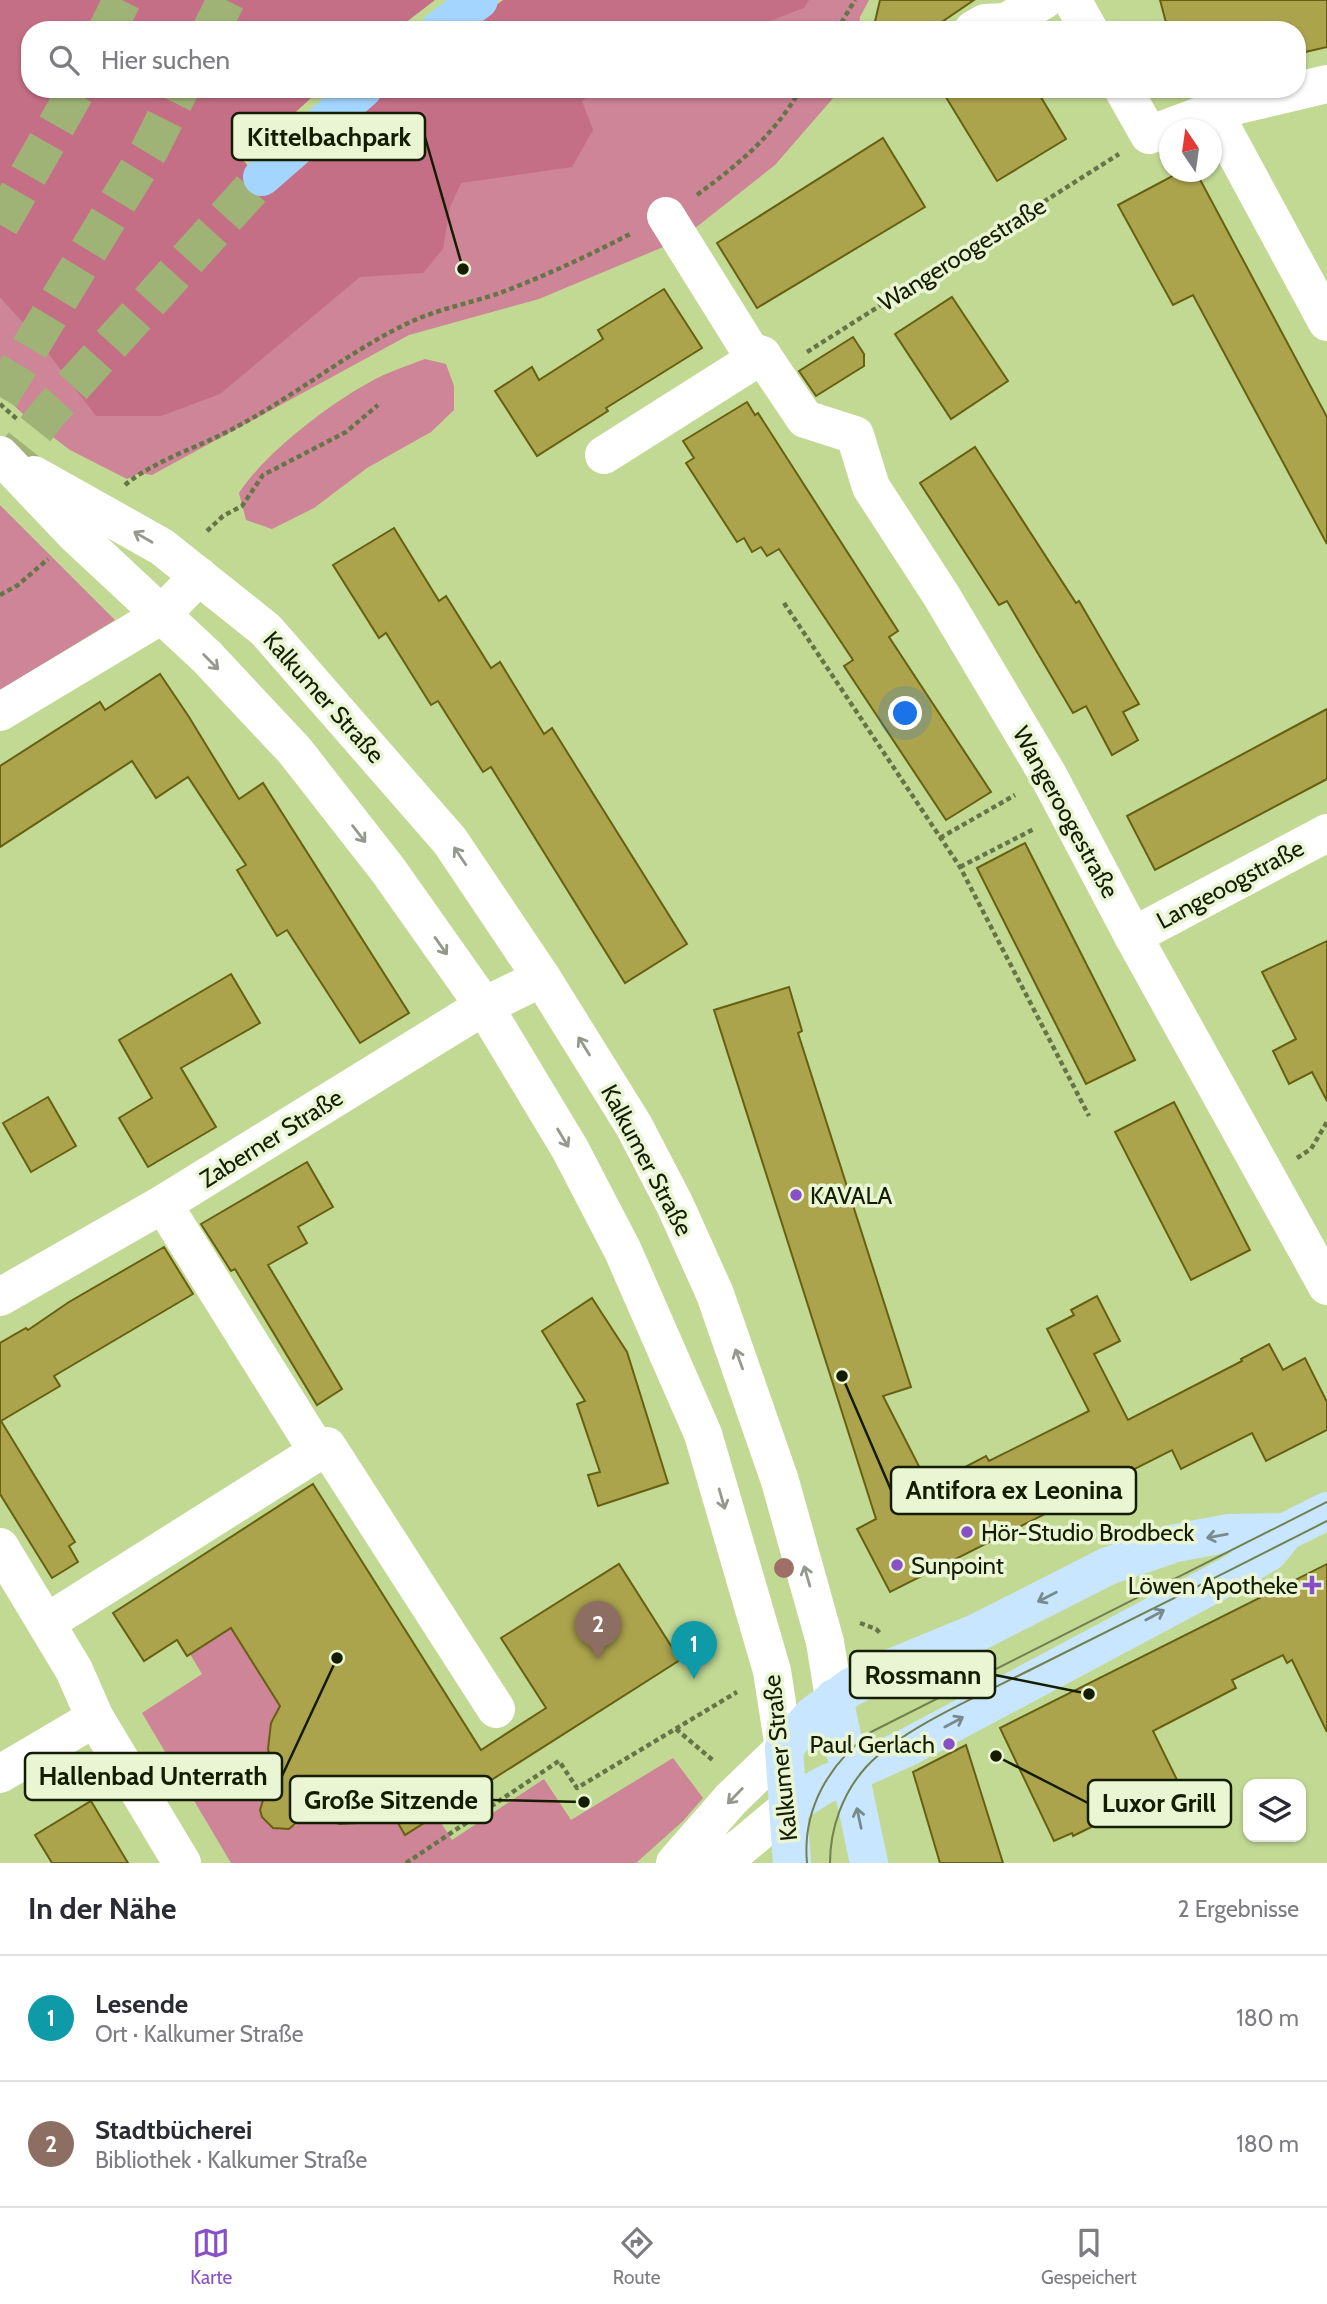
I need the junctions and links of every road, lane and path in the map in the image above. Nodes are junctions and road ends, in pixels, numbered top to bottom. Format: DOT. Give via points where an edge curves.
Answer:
graph roads {
  1 [pos="480,0"];
  2 [pos="855,0"];
  3 [pos="1044,0"];
  4 [pos="1072,0"];
  5 [pos="451,21"];
  6 [pos="842,21"];
  7 [pos="1008,21"];
  8 [pos="1084,21"];
  9 [pos="1327,84"];
  10 [pos="1306,89"];
  11 [pos="353,98"];
  12 [pos="795,98"];
  13 [pos="1128,98"];
  14 [pos="1268,98"];
  15 [pos="1213,111"];
  16 [pos="1149,135"];
  17 [pos="262,177"];
  18 [pos="666,216"];
  19 [pos="1327,322"];
  20 [pos="768,364"];
  21 [pos="378,405"];
  22 [pos="604,455"];
  23 [pos="2,457"];
  24 [pos="123,487"];
  25 [pos="207,531"];
  26 [pos="41,566"];
  27 [pos="199,576"];
  28 [pos="0,595"];
  29 [pos="784,603"];
  30 [pos="160,616"];
  31 [pos="0,712"];
  32 [pos="1048,775"];
  33 [pos="1068,812"];
  34 [pos="1327,833"];
  35 [pos="940,838"];
  36 [pos="960,867"];
  37 [pos="1133,936"];
  38 [pos="541,978"];
  39 [pos="484,1006"];
  40 [pos="1089,1116"];
  41 [pos="163,1204"];
  42 [pos="1327,1286"];
  43 [pos="0,1297"];
  44 [pos="318,1452"];
  45 [pos="1327,1511"];
  46 [pos="1285,1532"];
  47 [pos="0,1547"];
  48 [pos="47,1623"];
  49 [pos="772,1671"];
  50 [pos="834,1698"];
  51 [pos="496,1709"];
  52 [pos="95,1718"];
  53 [pos="676,1728"];
  54 [pos="784,1748"];
  55 [pos="716,1763"];
  56 [pos="849,1773"];
  57 [pos="0,1774"];
  58 [pos="789,1808"];
  59 [pos="728,1855"];
  60 [pos="182,1863"];
  61 [pos="406,1863"];
  62 [pos="675,1863"];
  63 [pos="776,1863"];
  64 [pos="792,1863"];
  65 [pos="869,1863"];
  1 -- 5 [label="highway"];
  2 -- 6 [label="path"];
  3 -- 7 [label="street"];
  4 -- 8 [label="street"];
  9 -- 10 [label="street"];
  11 -- 17 [label="highway"];
  12 -- 18 [label="path" via="770,135 736,166"];
  13 -- 16 [label="street"];
  14 -- 15 [label="street"];
  15 -- 16 [label="street"];
  15 -- 19 [label="street"];
  16 -- 20 [label="path, Wangeroogestraße"];
  18 -- 20 [label="street, Wangeroogestraße" via="750,351"];
  18 -- 24 [label="path" via="543,275 407,324 262,414 138,474"];
  20 -- 22 [label="street"];
  20 -- 32 [label="street, Wangeroogestraße" via="806,419 855,435 871,487"];
  21 -- 25 [label="path" via="346,432 264,475 242,506"];
  27 -- 23 [label="street, Kalkumer Straße, one-way" via="162,547"];
  23 -- 30 [label="street, Kalkumer Straße"];
  26 -- 28 [label="path"];
  27 -- 30 [label="street"];
  38 -- 27 [label="street, Kalkumer Straße, one-way" via="441,831 266,630"];
  29 -- 35 [label="path"];
  30 -- 31 [label="street"];
  30 -- 39 [label="street, Kalkumer Straße, one-way" via="206,657 295,751 388,870"];
  32 -- 33 [label="street, Wangeroogestraße"];
  32 -- 35 [label="path"];
  33 -- 36 [label="path"];
  33 -- 37 [label="street, Wangeroogestraße"];
  34 -- 37 [label="street, Langeoogstraße"];
  35 -- 36 [label="path"];
  36 -- 40 [label="path"];
  37 -- 42 [label="street, Wangeroogestraße"];
  38 -- 39 [label="street, Zaberner Straße"];
  50 -- 38 [label="street, Kalkumer Straße, one-way" via="825,1642 780,1481 715,1294 635,1126"];
  39 -- 41 [label="street, Zaberner Straße"];
  39 -- 49 [label="street, Kalkumer Straße, one-way" via="570,1149 662,1336 703,1434"];
  41 -- 43 [label="street, Zaberner Straße"];
  41 -- 44 [label="street"];
  44 -- 48 [label="street"];
  44 -- 51 [label="street" via="327,1446"];
  45 -- 46 [label="main road"];
  46 -- 50 [label="main road, one-way" via="1229,1533 1176,1543 1108,1566"];
  56 -- 46 [label="main road, one-way" via="906,1748 1225,1578 1269,1552"];
  47 -- 48 [label="street"];
  48 -- 52 [label="street"];
  49 -- 53 [label="path"];
  49 -- 54 [label="street, Kalkumer Straße"];
  50 -- 54 [label="main road"];
  50 -- 56 [label="main road, Kalkumer Straße"];
  52 -- 57 [label="street"];
  52 -- 60 [label="street"];
  53 -- 55 [label="path"];
  53 -- 61 [label="path" via="578,1788 559,1761"];
  54 -- 56 [label="main road" via="806,1748"];
  54 -- 58 [label="main road, Kalkumer Straße"];
  54 -- 62 [label="street, one-way"];
  56 -- 58 [label="main road"];
  65 -- 56 [label="main road, Kalkumer Straße, one-way"];
  58 -- 59 [label="street"];
  58 -- 64 [label="main road, Kalkumer Straße"];
  59 -- 63 [label="street"];
}
